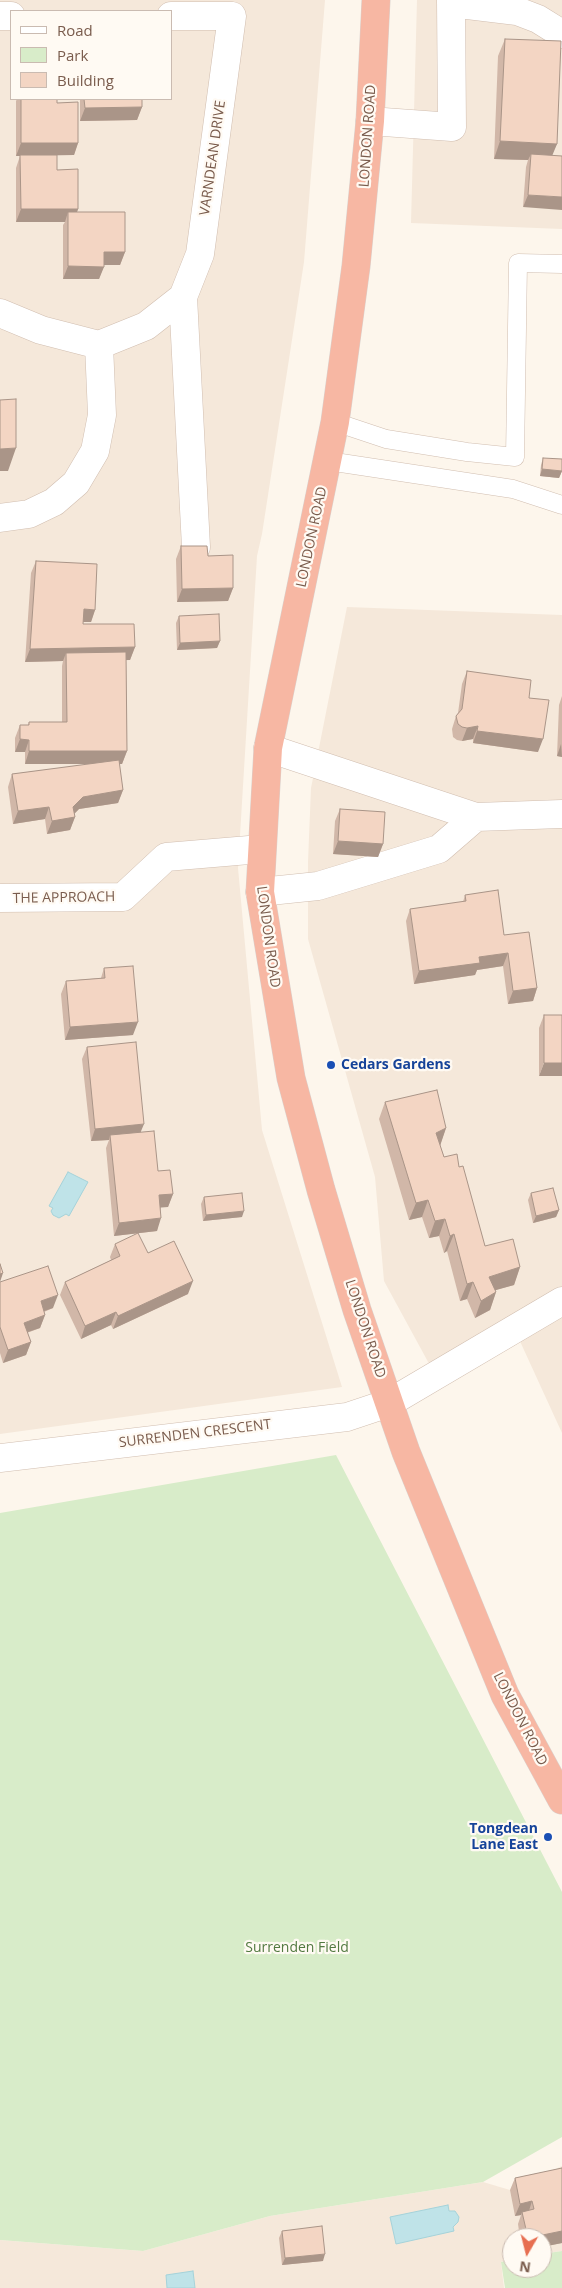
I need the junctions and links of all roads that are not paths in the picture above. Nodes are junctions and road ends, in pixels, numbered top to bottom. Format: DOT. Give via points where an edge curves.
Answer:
graph roads {
  1 [pos="376,0"];
  2 [pos="451,2"];
  3 [pos="172,16"];
  4 [pos="562,34"];
  5 [pos="370,121"];
  6 [pos="562,264"];
  7 [pos="183,297"];
  8 [pos="0,313"];
  9 [pos="99,345"];
  10 [pos="335,422"];
  11 [pos="328,461"];
  12 [pos="562,505"];
  13 [pos="0,518"];
  14 [pos="196,547"];
  15 [pos="268,748"];
  16 [pos="562,814"];
  17 [pos="476,817"];
  18 [pos="261,849"];
  19 [pos="260,892"];
  20 [pos="0,898"];
  21 [pos="562,1301"];
  22 [pos="389,1403"];
  23 [pos="0,1458"];
  24 [pos="562,1800"];
  1 -- 5 [label="highway, LONDON ROAD"];
  2 -- 4 [label="street" via="517,11"];
  2 -- 5 [label="street" via="452,127"];
  3 -- 7 [label="street, VARNDEAN DRIVE" via="232,16 200,254"];
  5 -- 10 [label="highway, LONDON ROAD" via="356,266"];
  6 -- 10 [label="lane" via="518,263 515,458 386,439"];
  7 -- 9 [label="street" via="146,326"];
  7 -- 14 [label="street, VARNDEAN DRIVE"];
  8 -- 9 [label="street" via="41,330"];
  9 -- 13 [label="street" via="102,415 95,451 76,482 54,502 29,514"];
  10 -- 11 [label="highway, LONDON ROAD"];
  11 -- 12 [label="lane" via="513,489"];
  11 -- 15 [label="highway, LONDON ROAD"];
  15 -- 17 [label="street"];
  15 -- 18 [label="highway, LONDON ROAD"];
  16 -- 17 [label="street"];
  17 -- 19 [label="street" via="438,849 318,886"];
  18 -- 19 [label="highway, LONDON ROAD"];
  18 -- 20 [label="street, THE APPROACH" via="166,857 123,897"];
  19 -- 22 [label="highway, LONDON ROAD" via="291,1078 357,1310"];
  21 -- 22 [label="street, SURRENDEN CRESCENT"];
  22 -- 23 [label="street, SURRENDEN CRESCENT" via="347,1418"];
  22 -- 24 [label="highway, LONDON ROAD" via="505,1695"];
}
